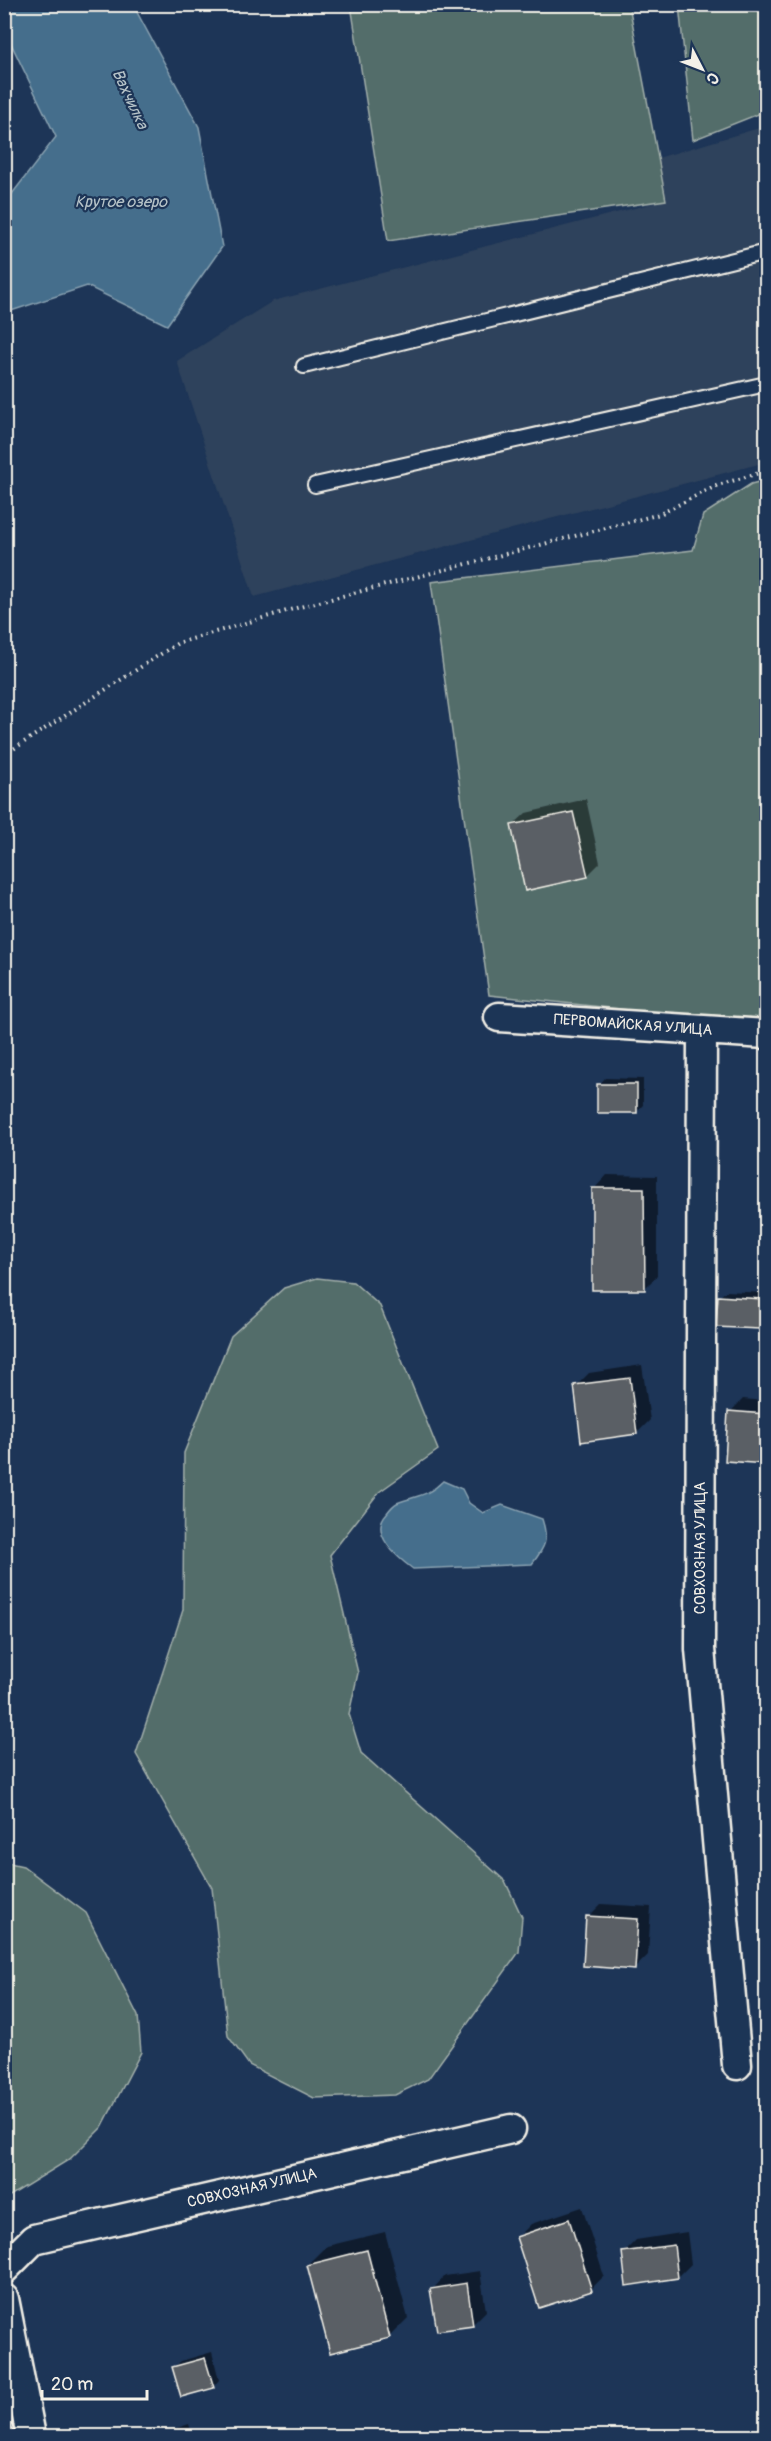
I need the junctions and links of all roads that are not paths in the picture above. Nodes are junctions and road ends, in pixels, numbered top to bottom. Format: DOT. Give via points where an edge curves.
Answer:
graph roads {
  1 [pos="766,252"];
  2 [pos="304,366"];
  3 [pos="766,384"];
  4 [pos="315,485"];
  5 [pos="500,1017"];
  6 [pos="702,1029"];
  7 [pos="766,1034"];
  8 [pos="737,2065"];
  9 [pos="511,2129"];
  10 [pos="4,2269"];
  11 [pos="4,2299"];
  12 [pos="31,2436"];
  1 -- 2 [label="lane"];
  3 -- 4 [label="lane"];
  5 -- 6 [label="street, ПЕРВОМАЙСКАЯ УЛИЦА"];
  6 -- 7 [label="street, ПЕРВОМАЙСКАЯ УЛИЦА"];
  6 -- 8 [label="street, СОВХОЗНАЯ УЛИЦА" via="700,1648"];
  9 -- 10 [label="street, СОВХОЗНАЯ УЛИЦА" via="33,2239"];
  11 -- 12 [label="street"];
}
